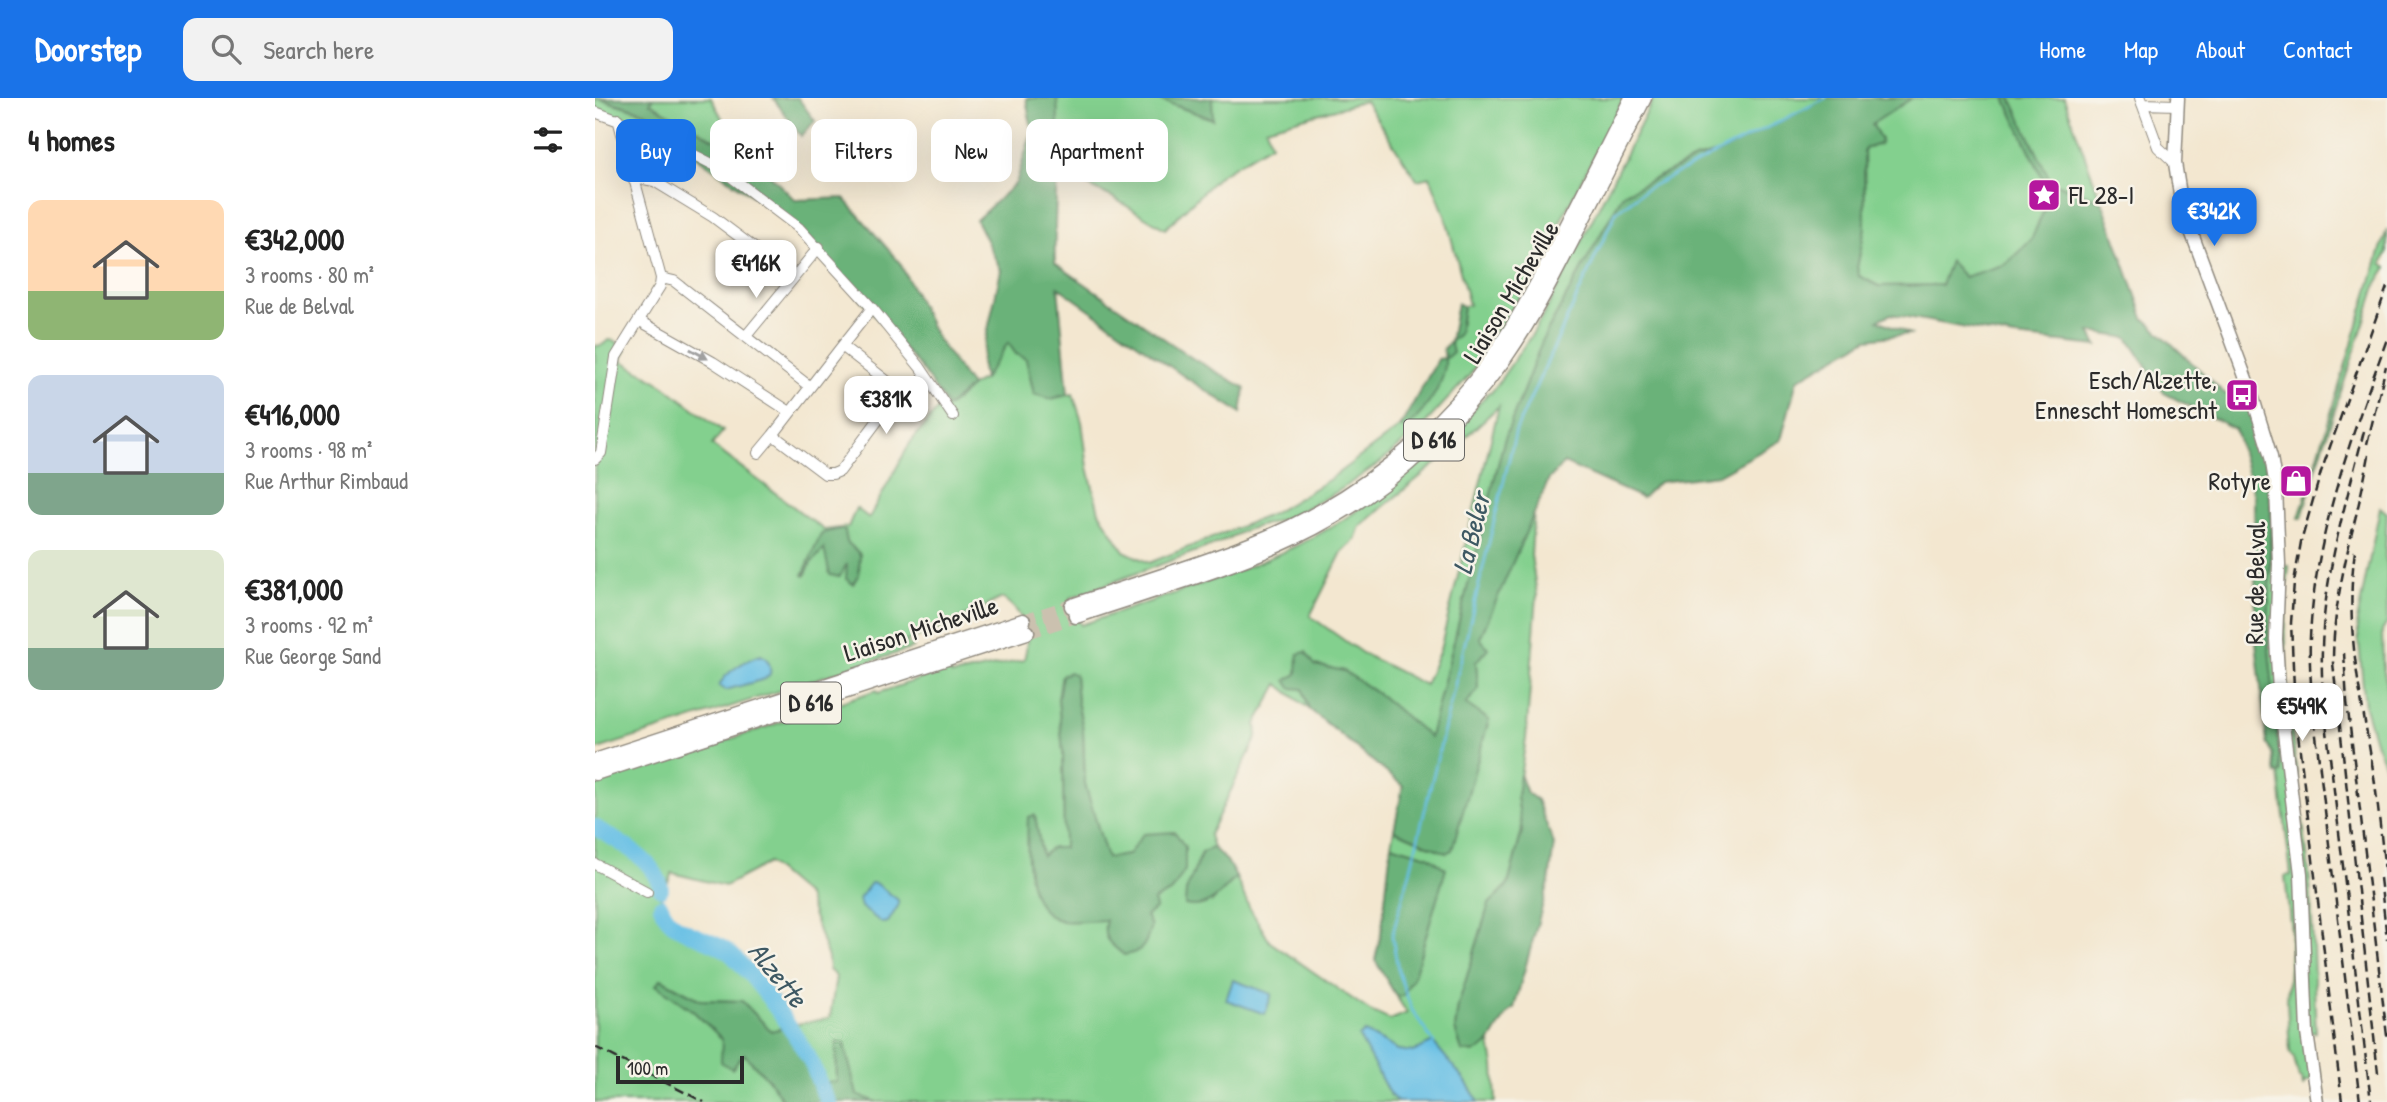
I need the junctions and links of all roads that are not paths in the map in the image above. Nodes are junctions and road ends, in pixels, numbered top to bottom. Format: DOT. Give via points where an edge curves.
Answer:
graph roads {
  1 [pos="1633,98"];
  2 [pos="1644,98"];
  3 [pos="2141,101"];
  4 [pos="2178,102"];
  5 [pos="595,112"];
  6 [pos="618,119"];
  7 [pos="696,156"];
  8 [pos="2175,163"];
  9 [pos="634,182"];
  10 [pos="656,182"];
  11 [pos="819,247"];
  12 [pos="661,278"];
  13 [pos="789,281"];
  14 [pos="872,308"];
  15 [pos="640,321"];
  16 [pos="746,337"];
  17 [pos="842,346"];
  18 [pos="809,386"];
  19 [pos="790,412"];
  20 [pos="953,416"];
  21 [pos="773,435"];
  22 [pos="758,453"];
  23 [pos="596,458"];
  24 [pos="595,761"];
  25 [pos="595,773"];
  26 [pos="595,864"];
  27 [pos="647,892"];
  28 [pos="2317,1102"];
  1 -- 2 [label="highway, Liaison Micheville / D 616" via="1515,323 1475,380 1428,432 1341,500 1290,527 1074,611 1227,564 1295,537 1345,510 1431,444 1484,385 1525,328"];
  3 -- 4 [label="street"];
  3 -- 8 [label="street, Rue de Belval" via="2158,147"];
  4 -- 8 [label="main road, Rue de Belval"];
  5 -- 6 [label="street"];
  7 -- 11 [label="street" via="759,196"];
  8 -- 28 [label="main road, Rue de Belval" via="2185,218 2252,395 2276,487 2279,691 2301,874 2307,1033"];
  9 -- 12 [label="street"];
  10 -- 13 [label="street" via="713,217"];
  11 -- 13 [label="street"];
  11 -- 14 [label="street"];
  12 -- 15 [label="street"];
  12 -- 16 [label="street" via="674,281"];
  13 -- 16 [label="street"];
  14 -- 17 [label="street"];
  14 -- 20 [label="street" via="921,367"];
  15 -- 19 [label="street, one-way"];
  15 -- 23 [label="street" via="616,357 601,453"];
  16 -- 18 [label="street"];
  17 -- 18 [label="street"];
  17 -- 21 [label="street" via="893,385 896,396 840,471 825,474"];
  18 -- 19 [label="street"];
  19 -- 21 [label="street"];
  21 -- 22 [label="street"];
  24 -- 25 [label="highway, Liaison Micheville / D 616" via="1025,626"];
  26 -- 27 [label="street"];
}
